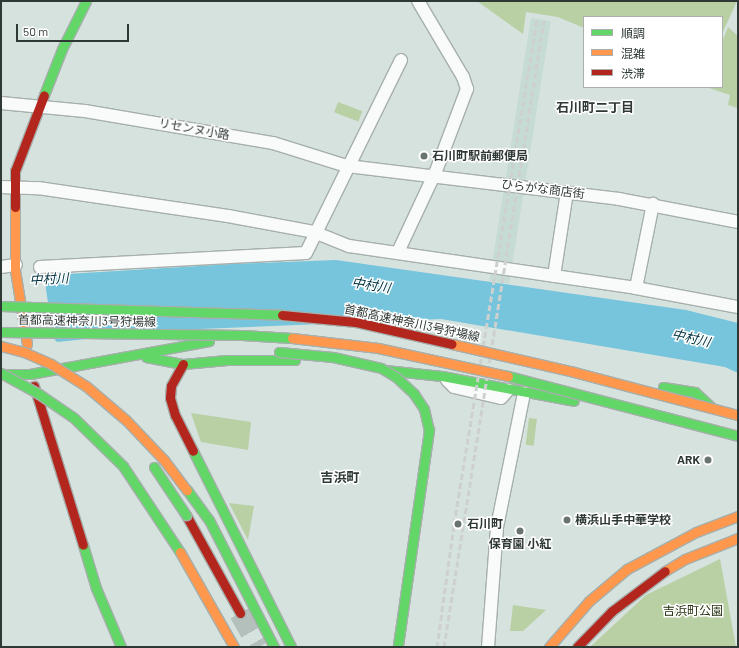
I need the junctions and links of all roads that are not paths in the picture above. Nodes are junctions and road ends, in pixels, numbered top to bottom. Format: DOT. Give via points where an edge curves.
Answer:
graph roads {
  1 [pos="86,1"];
  2 [pos="418,1"];
  3 [pos="401,60"];
  4 [pos="1,102"];
  5 [pos="38,106"];
  6 [pos="347,166"];
  7 [pos="433,175"];
  8 [pos="7,187"];
  9 [pos="567,192"];
  10 [pos="654,204"];
  11 [pos="738,222"];
  12 [pos="314,232"];
  13 [pos="398,252"];
  14 [pos="1,267"];
  15 [pos="40,267"];
  16 [pos="15,268"];
  17 [pos="554,276"];
  18 [pos="636,288"];
  19 [pos="1,306"];
  20 [pos="738,307"];
  21 [pos="1,332"];
  22 [pos="52,333"];
  23 [pos="373,342"];
  24 [pos="1,347"];
  25 [pos="215,348"];
  26 [pos="244,350"];
  27 [pos="136,355"];
  28 [pos="510,362"];
  29 [pos="183,364"];
  30 [pos="1,374"];
  31 [pos="30,374"];
  32 [pos="442,376"];
  33 [pos="508,390"];
  34 [pos="524,393"];
  35 [pos="738,415"];
  36 [pos="724,419"];
  37 [pos="738,422"];
  38 [pos="738,436"];
  39 [pos="738,516"];
  40 [pos="738,538"];
  41 [pos="240,613"];
  42 [pos="117,644"];
  43 [pos="234,647"];
  44 [pos="274,647"];
  45 [pos="290,647"];
  46 [pos="397,647"];
  47 [pos="488,647"];
  48 [pos="549,647"];
  49 [pos="577,647"];
  1 -- 5 [label="main road"];
  2 -- 7 [label="street" via="463,77 467,89"];
  3 -- 6 [label="street"];
  4 -- 5 [label="street, リセンヌ小路"];
  5 -- 6 [label="street, リセンヌ小路" via="85,111 273,143"];
  5 -- 8 [label="main road"];
  6 -- 7 [label="street, ひらがな商店街"];
  6 -- 12 [label="street"];
  7 -- 9 [label="street, ひらがな商店街"];
  7 -- 13 [label="street"];
  8 -- 12 [label="street" via="38,188 228,216"];
  8 -- 16 [label="main road"];
  9 -- 10 [label="street, ひらがな商店街"];
  9 -- 17 [label="street"];
  10 -- 11 [label="street, ひらがな商店街"];
  10 -- 18 [label="street"];
  12 -- 13 [label="street" via="349,246"];
  12 -- 15 [label="street" via="306,253"];
  13 -- 17 [label="street"];
  14 -- 16 [label="street"];
  16 -- 31 [label="main road, bridge"];
  17 -- 18 [label="street"];
  18 -- 20 [label="street"];
  19 -- 35 [label="main road, 首都高速神奈川3号狩場線, bridge" via="273,314 356,322 574,372"];
  21 -- 22 [label="main road, 首都高速神奈川3号狩場線, bridge"];
  22 -- 25 [label="main road, bridge"];
  22 -- 38 [label="main road, 首都高速神奈川3号狩場線, bridge" via="242,335 317,340 378,348 537,382"];
  23 -- 27 [label="main road" via="217,340"];
  23 -- 28 [label="street" via="420,343 504,353"];
  24 -- 41 [label="main road, bridge" via="48,369 84,393 118,424 145,455 186,515"];
  24 -- 44 [label="main road, bridge" via="24,352 51,364 86,386 126,420 164,460 209,520"];
  26 -- 46 [label="main road, bridge" via="333,357 381,368 396,377 414,394 424,409 429,430"];
  27 -- 29 [label="main road"];
  27 -- 31 [label="main road"];
  28 -- 36 [label="main road" via="695,392"];
  29 -- 32 [label="main road" via="227,360 301,360"];
  29 -- 45 [label="main road" via="171,386 170,398 175,415"];
  30 -- 31 [label="main road"];
  30 -- 43 [label="main road, bridge" via="39,394 74,418 123,466 164,525"];
  31 -- 42 [label="main road" via="89,566"];
  32 -- 33 [label="street" via="454,387 501,398"];
  33 -- 34 [label="main road"];
  34 -- 36 [label="main road" via="588,403 680,424"];
  34 -- 47 [label="street" via="497,527"];
  36 -- 37 [label="main road"];
  39 -- 48 [label="main road" via="696,532 627,569 589,601"];
  40 -- 49 [label="main road" via="685,559 653,579 612,611"];
}
